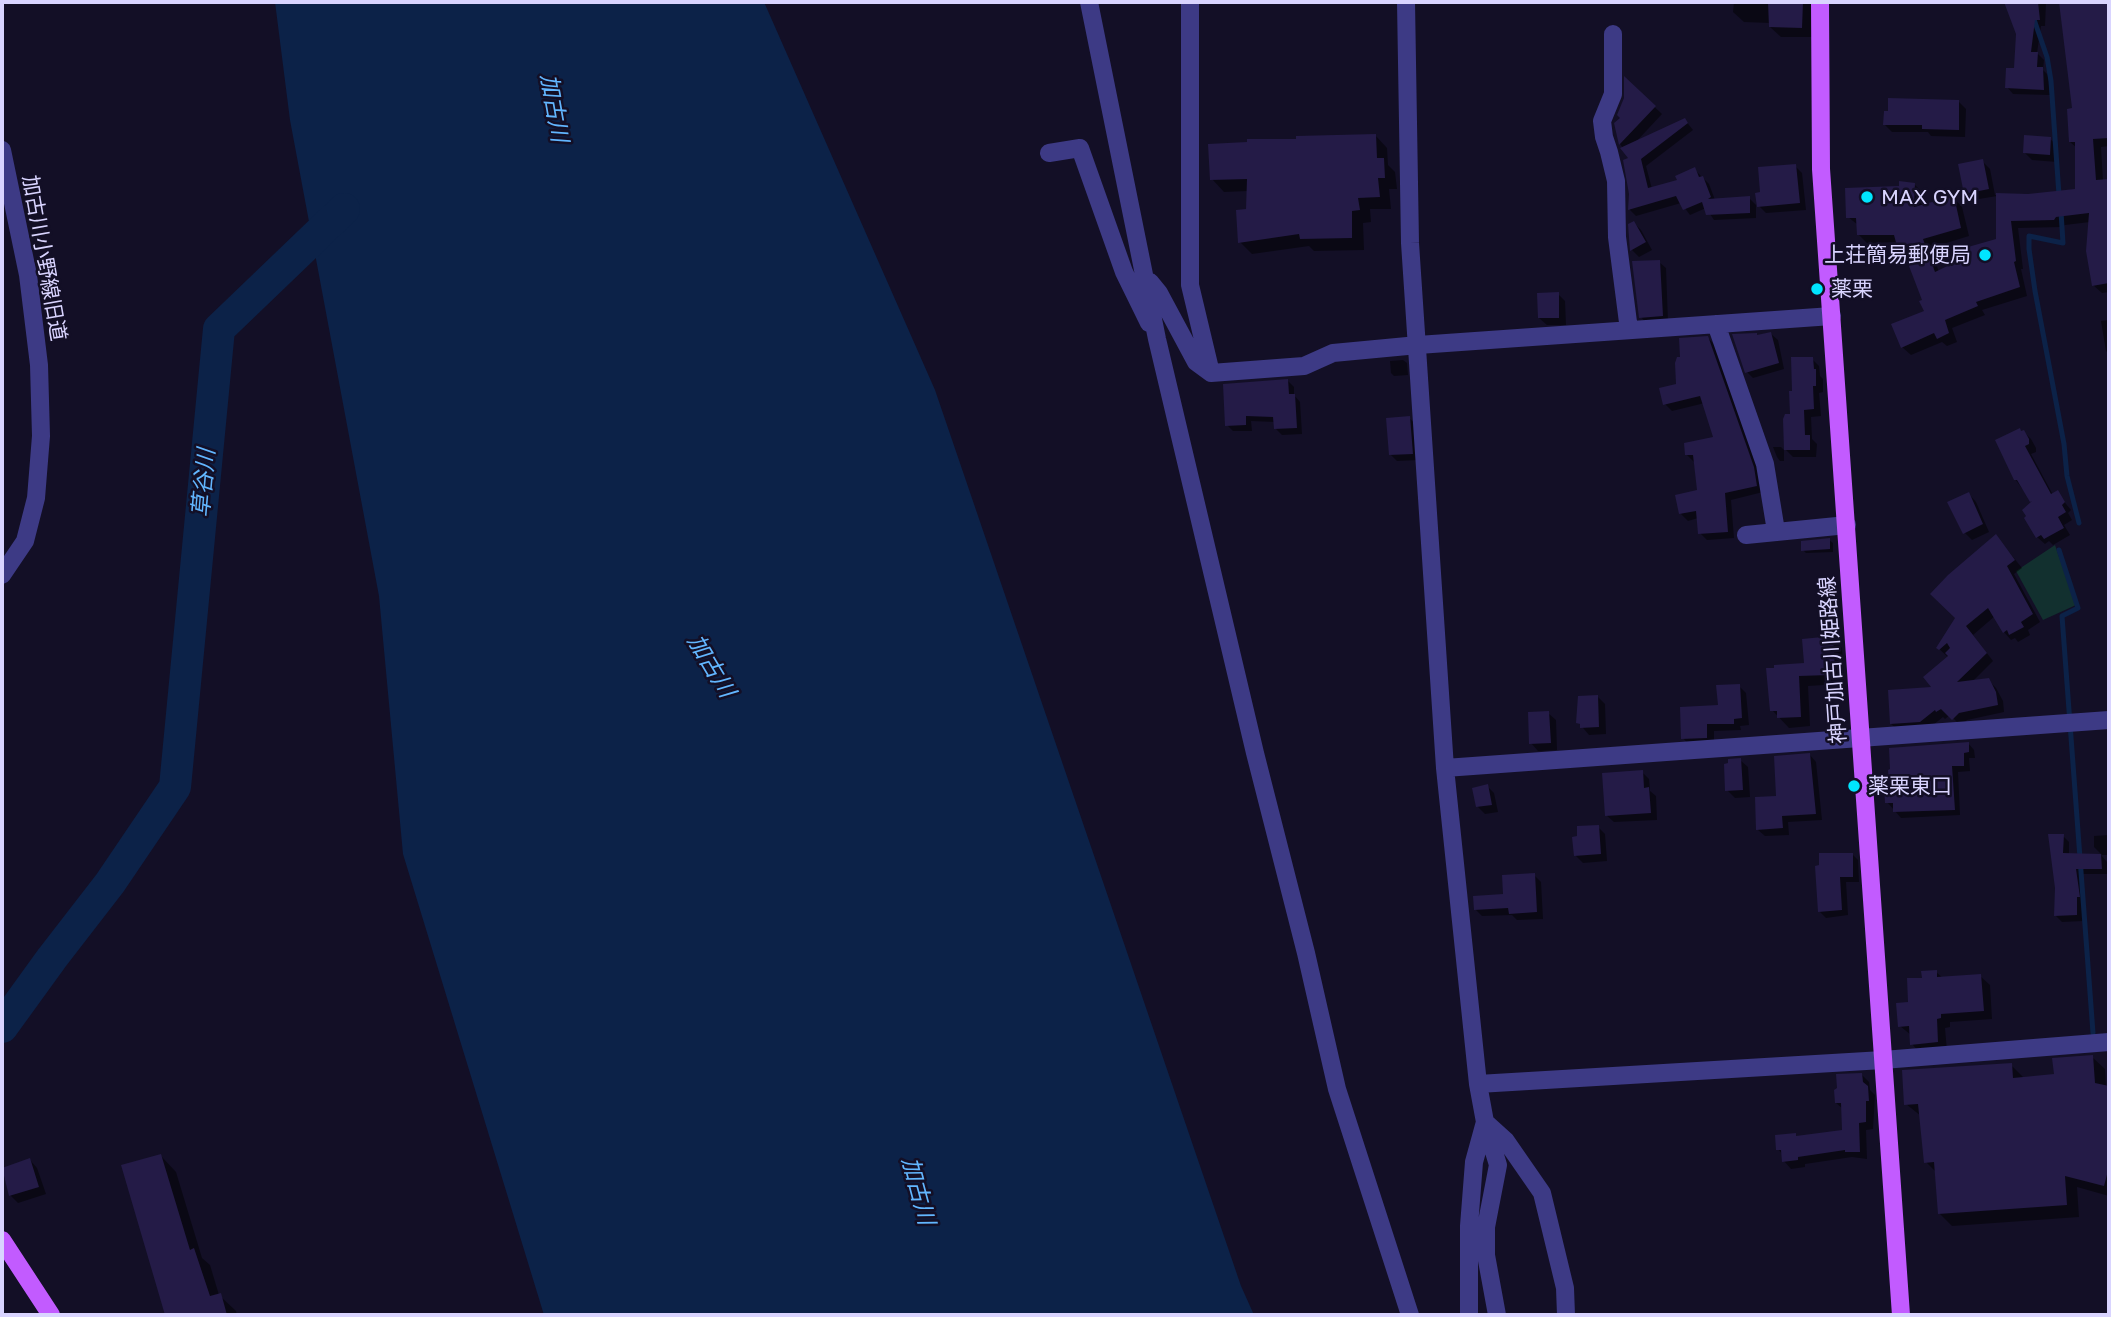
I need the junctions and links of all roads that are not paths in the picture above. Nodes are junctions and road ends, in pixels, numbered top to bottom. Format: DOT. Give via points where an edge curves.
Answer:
graph roads {
  1 [pos="1089,2"];
  2 [pos="1190,2"];
  3 [pos="1406,2"];
  4 [pos="1820,2"];
  5 [pos="1613,34"];
  6 [pos="2,150"];
  7 [pos="1049,153"];
  8 [pos="7,188"];
  9 [pos="1146,277"];
  10 [pos="1832,316"];
  11 [pos="1716,324"];
  12 [pos="1629,330"];
  13 [pos="1157,339"];
  14 [pos="1418,345"];
  15 [pos="1211,373"];
  16 [pos="1847,525"];
  17 [pos="1776,531"];
  18 [pos="1746,535"];
  19 [pos="2,575"];
  20 [pos="2109,720"];
  21 [pos="1861,736"];
  22 [pos="1445,768"];
  23 [pos="2109,1042"];
  24 [pos="1883,1060"];
  25 [pos="1478,1084"];
  26 [pos="1485,1122"];
  27 [pos="2,1240"];
  28 [pos="51,1315"];
  29 [pos="1410,1315"];
  30 [pos="1469,1315"];
  31 [pos="1497,1315"];
  32 [pos="1566,1315"];
  33 [pos="1901,1315"];
  1 -- 9 [label="street"];
  2 -- 15 [label="street" via="1190,285"];
  3 -- 14 [label="street" via="1410,243"];
  4 -- 10 [label="main road, 神戸加古川姫路線" via="1821,169"];
  5 -- 12 [label="street" via="1613,94 1602,121 1616,181 1617,237"];
  6 -- 8 [label="street, 加古川小野線旧道"];
  7 -- 13 [label="street" via="1080,148 1124,272"];
  8 -- 19 [label="street, 加古川小野線旧道" via="28,275 39,365 40,448 36,498 25,541"];
  9 -- 13 [label="street"];
  9 -- 15 [label="street" via="1196,362"];
  10 -- 11 [label="street"];
  10 -- 16 [label="main road, 神戸加古川姫路線"];
  11 -- 12 [label="street"];
  11 -- 17 [label="street" via="1765,464"];
  12 -- 14 [label="street"];
  13 -- 29 [label="street" via="1337,1089"];
  14 -- 15 [label="street" via="1333,353 1304,366"];
  14 -- 22 [label="street"];
  16 -- 17 [label="street"];
  16 -- 21 [label="main road, 神戸加古川姫路線"];
  17 -- 18 [label="street"];
  20 -- 21 [label="street"];
  21 -- 22 [label="street"];
  21 -- 24 [label="main road, 神戸加古川姫路線"];
  22 -- 25 [label="street"];
  23 -- 24 [label="street"];
  24 -- 25 [label="street"];
  24 -- 33 [label="main road, 神戸加古川姫路線"];
  25 -- 26 [label="street"];
  26 -- 30 [label="street" via="1474,1162"];
  26 -- 31 [label="street" via="1498,1165 1486,1227"];
  26 -- 32 [label="street" via="1506,1141 1542,1193 1566,1288"];
  27 -- 28 [label="main road"];
}
